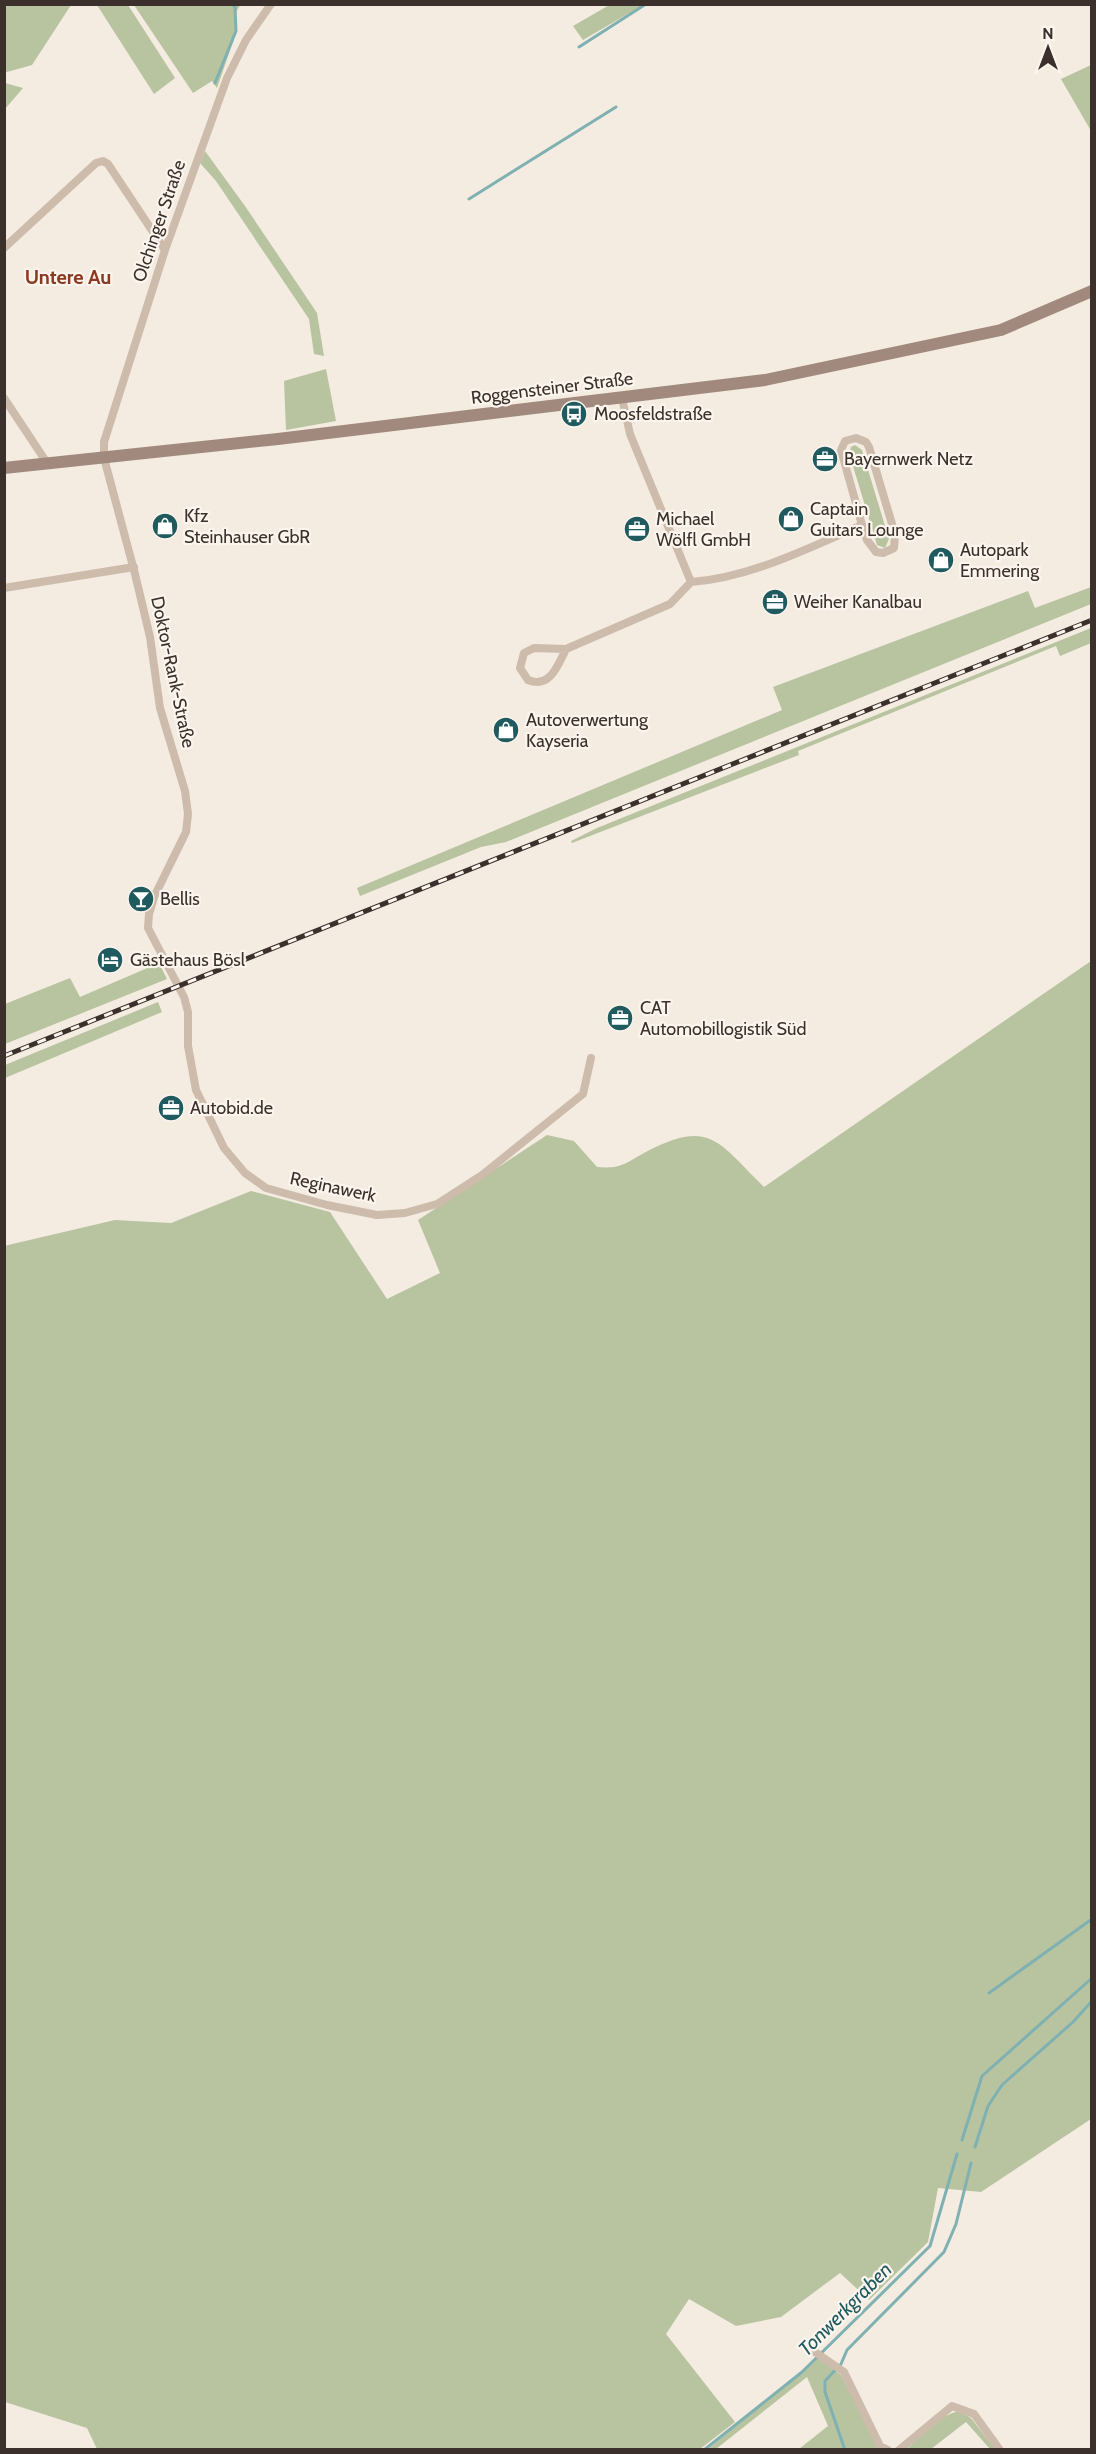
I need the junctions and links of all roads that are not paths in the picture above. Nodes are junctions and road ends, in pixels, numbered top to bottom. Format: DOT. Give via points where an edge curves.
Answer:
graph roads {
  1 [pos="271,4"];
  2 [pos="4,248"];
  3 [pos="165,250"];
  4 [pos="1092,291"];
  5 [pos="4,398"];
  6 [pos="622,398"];
  7 [pos="105,458"];
  8 [pos="47,463"];
  9 [pos="4,468"];
  10 [pos="862,525"];
  11 [pos="134,567"];
  12 [pos="691,582"];
  13 [pos="4,588"];
  14 [pos="566,649"];
  15 [pos="179,986"];
  16 [pos="591,1058"];
  17 [pos="818,2353"];
  18 [pos="888,2450"];
  19 [pos="900,2450"];
  20 [pos="1000,2450"];
  1 -- 3 [label="street, Olchinger Straße" via="226,78"];
  2 -- 3 [label="street" via="96,163 103,161"];
  3 -- 7 [label="street, Olchinger Straße" via="104,442"];
  4 -- 6 [label="street, Roggensteiner Straße" via="1041,315 964,340 765,380"];
  5 -- 8 [label="street"];
  6 -- 7 [label="street, Roggensteiner Straße"];
  6 -- 12 [label="street" via="630,434"];
  7 -- 8 [label="street, Roggensteiner Straße"];
  7 -- 11 [label="street, Doktor-Rank-Straße"];
  8 -- 9 [label="street, Roggensteiner Straße"];
  10 -- 10 [label="street" via="876,552 894,548 895,534 869,447 856,438 845,441 841,450"];
  10 -- 12 [label="street" via="770,563 709,581"];
  11 -- 13 [label="street"];
  11 -- 15 [label="street, Doktor-Rank-Straße" via="150,637 160,708 188,814 186,832 148,914 151,936"];
  12 -- 14 [label="street" via="669,604"];
  14 -- 14 [label="street" via="529,650 521,658 522,674 533,682 545,681"];
  15 -- 16 [label="street, Reginawerk" via="188,1012 188,1046 196,1090 224,1148 244,1173 266,1188 377,1215 405,1213 437,1204 482,1175 585,1092"];
  17 -- 18 [label="street" via="844,2372 880,2446"];
  19 -- 20 [label="street" via="952,2406 974,2414"];
}
